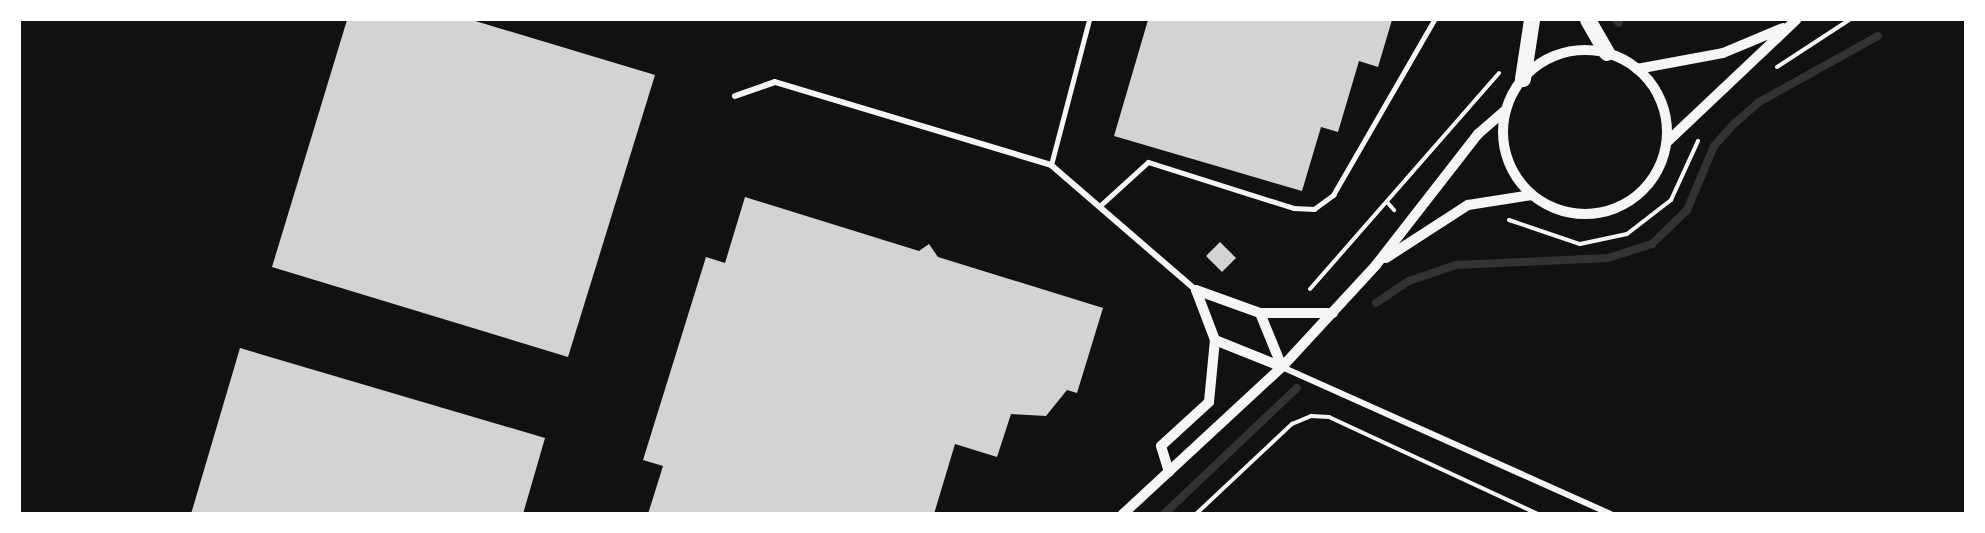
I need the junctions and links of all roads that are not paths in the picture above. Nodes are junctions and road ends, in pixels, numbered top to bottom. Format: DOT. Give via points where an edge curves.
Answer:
graph roads {
  1 [pos="1089,20"];
  2 [pos="1434,20"];
  3 [pos="1532,20"];
  4 [pos="1588,20"];
  5 [pos="1793,22"];
  6 [pos="1607,53"];
  7 [pos="1636,69"];
  8 [pos="1522,80"];
  9 [pos="735,96"];
  10 [pos="1506,110"];
  11 [pos="1666,142"];
  12 [pos="1051,165"];
  13 [pos="1532,195"];
  14 [pos="1102,204"];
  15 [pos="1376,265"];
  16 [pos="1196,290"];
  17 [pos="1260,313"];
  18 [pos="1333,313"];
  19 [pos="1215,340"];
  20 [pos="1282,367"];
  21 [pos="1169,472"];
  22 [pos="1123,513"];
  23 [pos="1611,513"];
  1 -- 12 [label="lane"];
  2 -- 14 [label="lane" via="1334,195 1314,209 1148,162"];
  3 -- 8 [label="highway"];
  4 -- 6 [label="highway"];
  5 -- 7 [label="street" via="1723,53"];
  5 -- 11 [label="street"];
  6 -- 7 [label="street"];
  6 -- 8 [label="street" via="1561,54"];
  7 -- 11 [label="street" via="1658,94"];
  8 -- 10 [label="street"];
  9 -- 12 [label="street" via="775,82"];
  10 -- 13 [label="street" via="1506,156"];
  10 -- 15 [label="street" via="1478,134"];
  11 -- 13 [label="street" via="1650,183 1615,209 1572,213"];
  12 -- 14 [label="street"];
  13 -- 15 [label="street" via="1468,205"];
  14 -- 16 [label="street"];
  15 -- 18 [label="street"];
  16 -- 17 [label="street"];
  16 -- 19 [label="street"];
  17 -- 18 [label="street"];
  17 -- 20 [label="street"];
  18 -- 20 [label="street"];
  19 -- 20 [label="street"];
  19 -- 21 [label="street" via="1209,402 1161,446"];
  20 -- 21 [label="street"];
  20 -- 23 [label="street"];
  21 -- 22 [label="street"];
}
